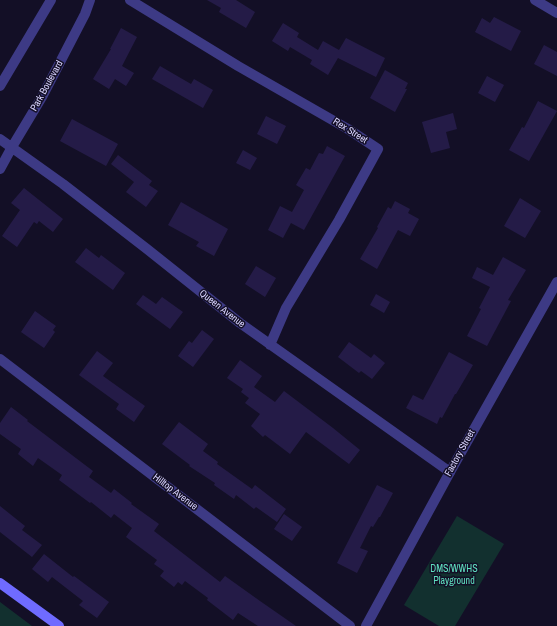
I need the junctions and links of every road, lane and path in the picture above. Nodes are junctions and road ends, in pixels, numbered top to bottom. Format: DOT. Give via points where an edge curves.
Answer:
graph roads {
  1 [pos="51,0"];
  2 [pos="90,0"];
  3 [pos="130,0"];
  4 [pos="535,0"];
  5 [pos="557,13"];
  6 [pos="0,86"];
  7 [pos="0,139"];
  8 [pos="12,147"];
  9 [pos="0,169"];
  10 [pos="557,282"];
  11 [pos="270,344"];
  12 [pos="0,359"];
  13 [pos="450,472"];
  14 [pos="0,583"];
  15 [pos="59,626"];
  16 [pos="350,626"];
  17 [pos="366,626"];
  1 -- 6 [label="street"];
  2 -- 8 [label="street, Park Boulevard" via="42,97"];
  3 -- 11 [label="street, Rex Street" via="378,149 340,220 286,308"];
  4 -- 5 [label="street"];
  7 -- 8 [label="street, Queen Avenue"];
  8 -- 9 [label="street, Park Boulevard"];
  8 -- 11 [label="street, Queen Avenue"];
  10 -- 13 [label="street, Factory Street"];
  11 -- 13 [label="street, Queen Avenue"];
  12 -- 16 [label="street, Hilltop Avenue"];
  13 -- 17 [label="street, Factory Street"];
  14 -- 15 [label="main road"];
}
